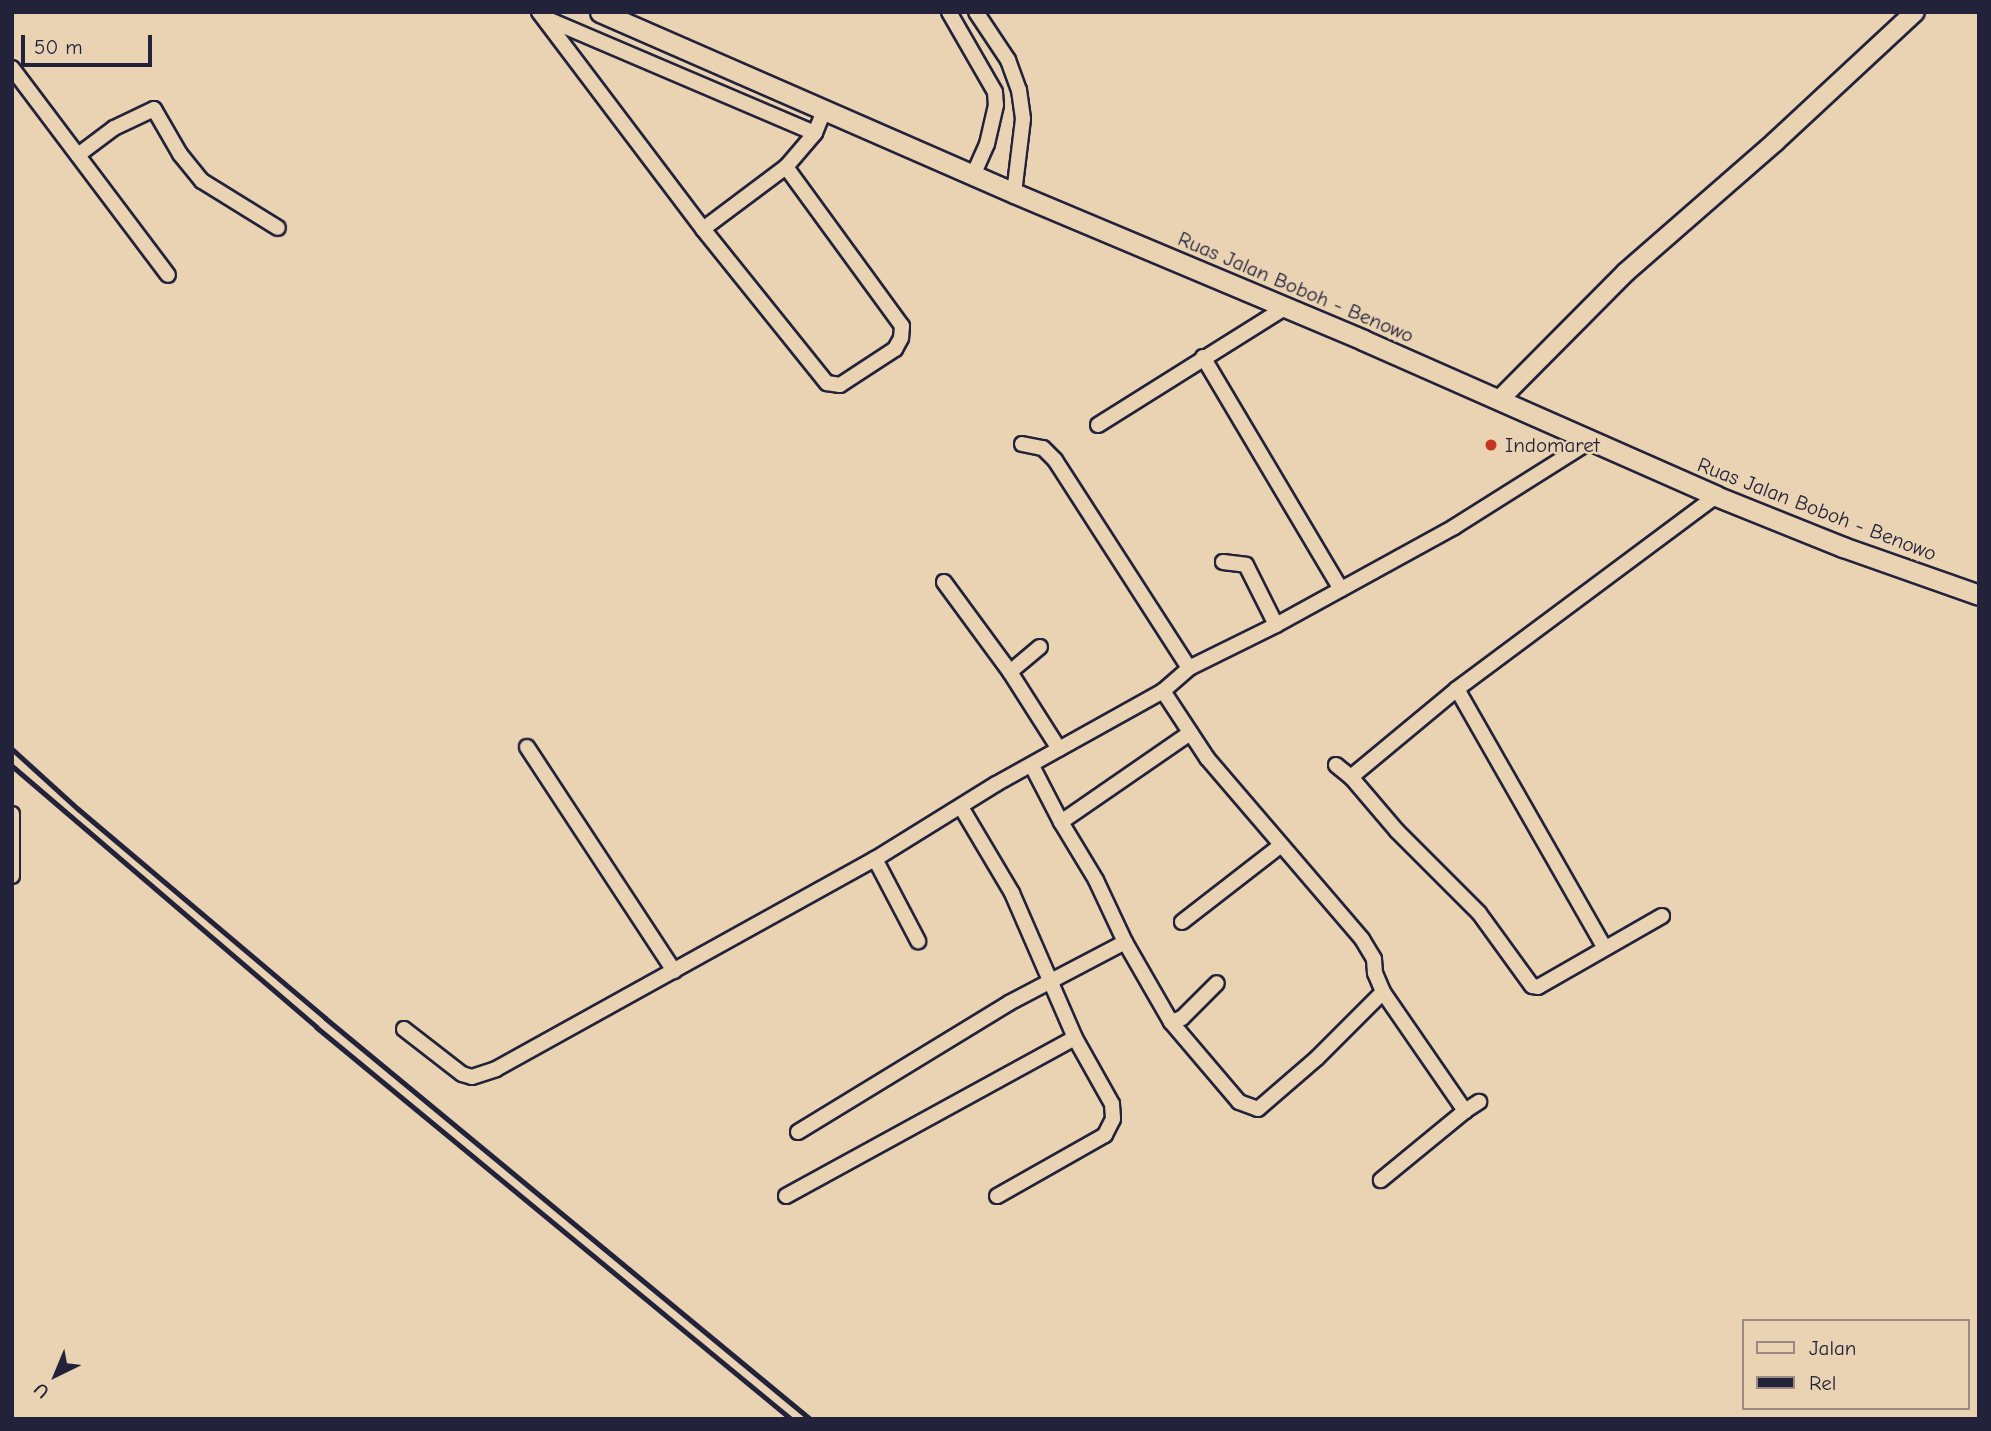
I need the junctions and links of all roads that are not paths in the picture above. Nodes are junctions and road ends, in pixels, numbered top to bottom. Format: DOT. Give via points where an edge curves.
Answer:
graph roads {
  1 [pos="600,12"];
  2 [pos="949,12"];
  3 [pos="975,12"];
  4 [pos="1916,12"];
  5 [pos="541,15"];
  6 [pos="12,68"];
  7 [pos="1019,90"];
  8 [pos="995,92"];
  9 [pos="824,111"];
  10 [pos="815,133"];
  11 [pos="78,155"];
  12 [pos="786,167"];
  13 [pos="973,175"];
  14 [pos="1014,193"];
  15 [pos="278,228"];
  16 [pos="703,229"];
  17 [pos="168,275"];
  18 [pos="1286,307"];
  19 [pos="1203,357"];
  20 [pos="1499,400"];
  21 [pos="1098,425"];
  22 [pos="1592,440"];
  23 [pos="1022,444"];
  24 [pos="1716,496"];
  25 [pos="1223,562"];
  26 [pos="944,582"];
  27 [pos="1341,589"];
  28 [pos="1979,595"];
  29 [pos="1276,625"];
  30 [pos="1040,647"];
  31 [pos="1189,667"];
  32 [pos="1010,672"];
  33 [pos="1457,689"];
  34 [pos="1163,691"];
  35 [pos="1190,733"];
  36 [pos="527,747"];
  37 [pos="1059,749"];
  38 [pos="1336,765"];
  39 [pos="1032,766"];
  40 [pos="1351,777"];
  41 [pos="961,807"];
  42 [pos="12,814"];
  43 [pos="1061,822"];
  44 [pos="1280,846"];
  45 [pos="875,859"];
  46 [pos="12,876"];
  47 [pos="1662,916"];
  48 [pos="1182,922"];
  49 [pos="918,941"];
  50 [pos="1125,942"];
  51 [pos="1604,947"];
  52 [pos="674,971"];
  53 [pos="1051,983"];
  54 [pos="1217,983"];
  55 [pos="1383,992"];
  56 [pos="1171,1022"];
  57 [pos="404,1029"];
  58 [pos="1075,1038"];
  59 [pos="1479,1102"];
  60 [pos="1465,1111"];
  61 [pos="798,1132"];
  62 [pos="1381,1180"];
  63 [pos="786,1196"];
  64 [pos="998,1196"];
  1 -- 9 [label="main road, Ruas Jalan Boboh - Benowo"];
  2 -- 8 [label="street"];
  3 -- 7 [label="street" via="1008,60"];
  4 -- 20 [label="street" via="1606,291"];
  5 -- 10 [label="street"];
  5 -- 16 [label="street"];
  6 -- 11 [label="street"];
  7 -- 8 [label="street"];
  7 -- 14 [label="street" via="1023,120"];
  8 -- 13 [label="street" via="986,144"];
  9 -- 10 [label="street"];
  9 -- 13 [label="main road, Ruas Jalan Boboh - Benowo"];
  10 -- 12 [label="street"];
  11 -- 15 [label="street" via="114,128 154,109 180,155 202,181"];
  11 -- 17 [label="street"];
  12 -- 16 [label="street"];
  12 -- 16 [label="street" via="902,326 895,349 840,385 827,383"];
  13 -- 14 [label="main road, Ruas Jalan Boboh - Benowo"];
  14 -- 18 [label="main road, Ruas Jalan Boboh - Benowo"];
  18 -- 19 [label="street"];
  18 -- 20 [label="main road, Ruas Jalan Boboh - Benowo"];
  19 -- 21 [label="street"];
  19 -- 27 [label="street"];
  20 -- 22 [label="main road, Ruas Jalan Boboh - Benowo"];
  22 -- 24 [label="main road, Ruas Jalan Boboh - Benowo"];
  22 -- 27 [label="street" via="1454,527"];
  23 -- 31 [label="street" via="1043,448 1055,460"];
  24 -- 28 [label="main road, Ruas Jalan Boboh - Benowo"];
  24 -- 33 [label="street"];
  25 -- 29 [label="street" via="1247,565"];
  26 -- 32 [label="street"];
  27 -- 29 [label="street"];
  29 -- 31 [label="street"];
  30 -- 32 [label="street"];
  31 -- 34 [label="street"];
  32 -- 37 [label="street"];
  33 -- 40 [label="street"];
  33 -- 51 [label="street"];
  34 -- 35 [label="street"];
  34 -- 37 [label="street"];
  35 -- 43 [label="street"];
  35 -- 44 [label="street"];
  36 -- 52 [label="street"];
  37 -- 39 [label="street"];
  38 -- 40 [label="street"];
  39 -- 41 [label="street"];
  39 -- 43 [label="street"];
  40 -- 51 [label="street" via="1397,831 1479,913 1532,986 1538,987"];
  41 -- 45 [label="street"];
  41 -- 53 [label="street" via="1012,893"];
  42 -- 46 [label="street"];
  43 -- 50 [label="street" via="1096,880"];
  44 -- 48 [label="street"];
  44 -- 55 [label="street" via="1362,939 1374,959"];
  45 -- 49 [label="street"];
  45 -- 52 [label="street"];
  47 -- 51 [label="street"];
  50 -- 53 [label="street"];
  50 -- 56 [label="street"];
  52 -- 57 [label="street" via="472,1077"];
  53 -- 58 [label="street"];
  53 -- 61 [label="street" via="1009,1003"];
  54 -- 56 [label="street" via="1182,1018"];
  55 -- 56 [label="street" via="1258,1110 1239,1102"];
  55 -- 60 [label="street"];
  58 -- 63 [label="street"];
  58 -- 64 [label="street" via="1112,1104 1113,1119 1105,1135"];
  59 -- 60 [label="street"];
  60 -- 62 [label="street"];
}
